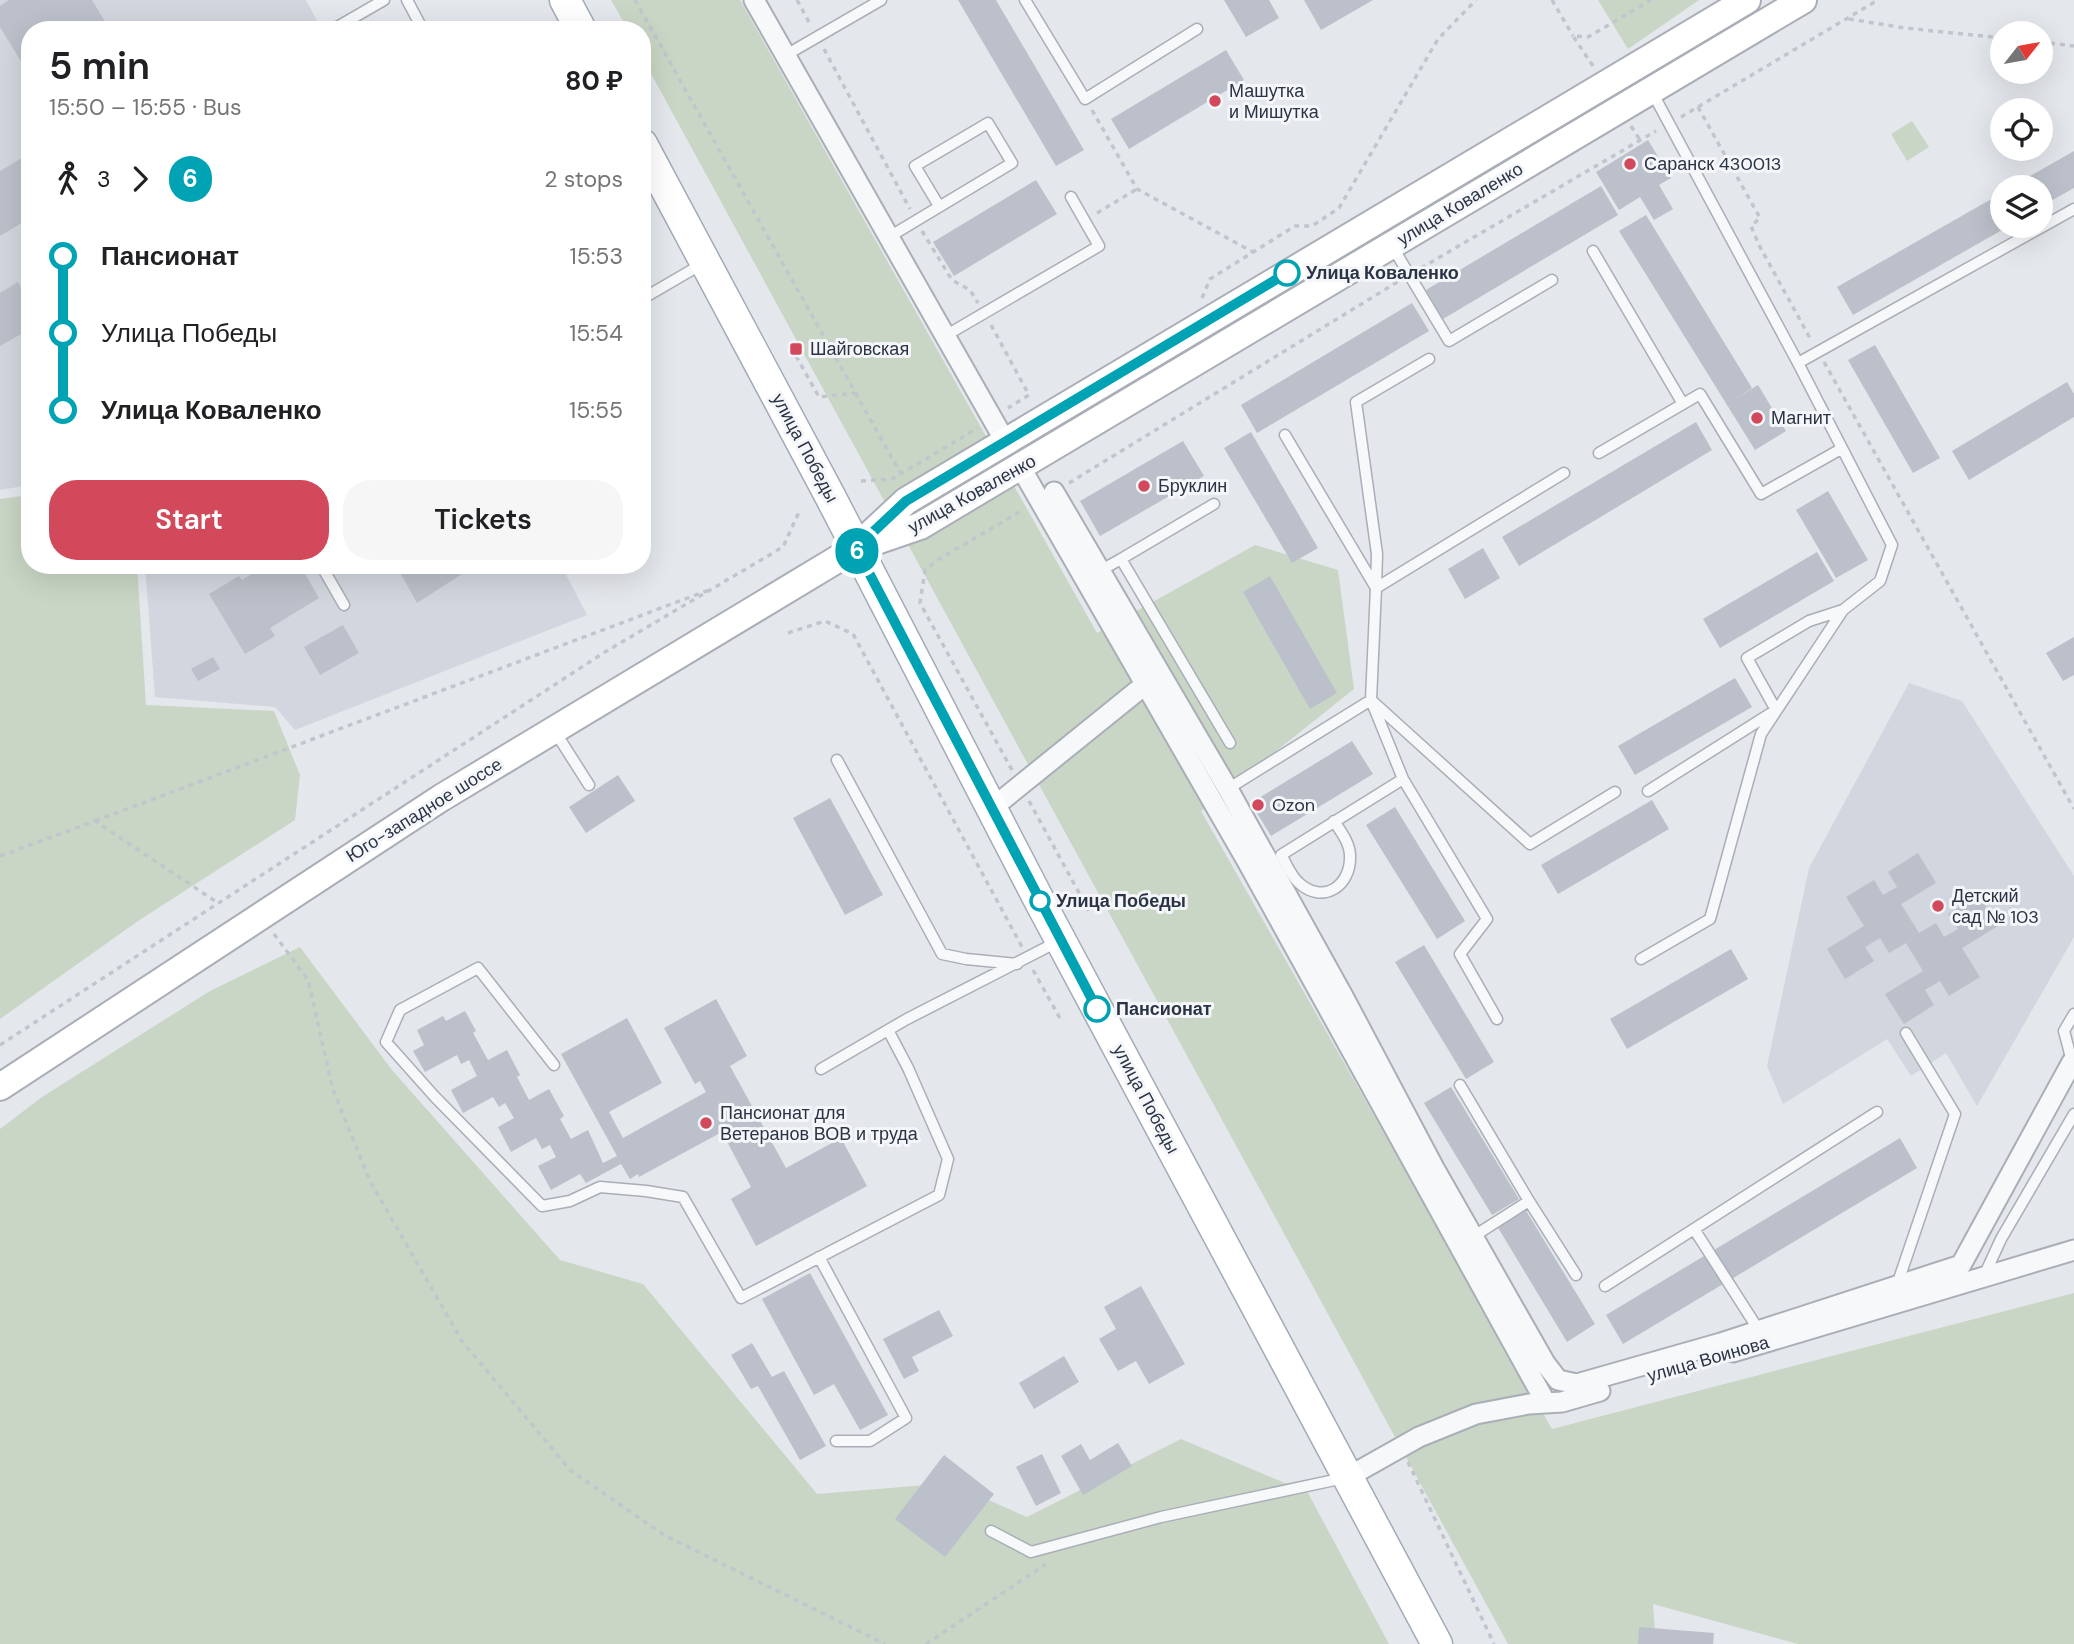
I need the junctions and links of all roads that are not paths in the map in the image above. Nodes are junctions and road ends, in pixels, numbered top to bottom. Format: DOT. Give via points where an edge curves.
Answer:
graph roads {
  1 [pos="384,0"];
  2 [pos="407,0"];
  3 [pos="565,0"];
  4 [pos="754,0"];
  5 [pos="881,0"];
  6 [pos="1025,0"];
  7 [pos="1747,0"];
  8 [pos="1803,0"];
  9 [pos="348,21"];
  10 [pos="418,21"];
  11 [pos="576,21"];
  12 [pos="1197,29"];
  13 [pos="786,55"];
  14 [pos="1635,66"];
  15 [pos="1650,90"];
  16 [pos="651,161"];
  17 [pos="1071,197"];
  18 [pos="939,206"];
  19 [pos="2074,209"];
  20 [pos="889,237"];
  21 [pos="1392,246"];
  22 [pos="1593,251"];
  23 [pos="706,262"];
  24 [pos="1552,280"];
  25 [pos="651,294"];
  26 [pos="945,336"];
  27 [pos="1429,359"];
  28 [pos="1798,363"];
  29 [pos="1683,404"];
  30 [pos="1285,435"];
  31 [pos="1005,440"];
  32 [pos="1841,449"];
  33 [pos="1599,453"];
  34 [pos="1021,468"];
  35 [pos="1564,473"];
  36 [pos="1214,504"];
  37 [pos="856,548"];
  38 [pos="1121,559"];
  39 [pos="326,574"];
  40 [pos="1093,575"];
  41 [pos="1376,588"];
  42 [pos="344,605"];
  43 [pos="1843,610"];
  44 [pos="1147,683"];
  45 [pos="1371,700"];
  46 [pos="1776,710"];
  47 [pos="554,729"];
  48 [pos="1230,743"];
  49 [pos="837,760"];
  50 [pos="1403,779"];
  51 [pos="589,785"];
  52 [pos="1228,789"];
  53 [pos="1648,791"];
  54 [pos="1615,792"];
  55 [pos="1211,800"];
  56 [pos="991,809"];
  57 [pos="1334,821"];
  58 [pos="1061,940"];
  59 [pos="1641,959"];
  60 [pos="1017,964"];
  61 [pos="2074,1014"];
  62 [pos="1497,1018"];
  63 [pos="888,1030"];
  64 [pos="1906,1033"];
  65 [pos="554,1065"];
  66 [pos="2073,1065"];
  67 [pos="821,1069"];
  68 [pos="1460,1085"];
  69 [pos="0,1087"];
  70 [pos="1877,1112"];
  71 [pos="2074,1114"];
  72 [pos="1529,1201"];
  73 [pos="1694,1229"];
  74 [pos="1466,1241"];
  75 [pos="2074,1250"];
  76 [pos="819,1257"];
  77 [pos="1576,1275"];
  78 [pos="1984,1277"];
  79 [pos="1897,1285"];
  80 [pos="1605,1286"];
  81 [pos="1892,1306"];
  82 [pos="1763,1336"];
  83 [pos="1546,1403"];
  84 [pos="836,1441"];
  85 [pos="1348,1477"];
  86 [pos="991,1531"];
  87 [pos="1437,1644"];
  1 -- 9 [label="lane"];
  2 -- 10 [label="lane"];
  3 -- 11 [label="main road"];
  4 -- 13 [label="street"];
  5 -- 13 [label="lane"];
  6 -- 12 [label="lane" via="1086,99"];
  7 -- 14 [label="main road, улица Коваленко"];
  8 -- 15 [label="main road, улица Коваленко"];
  13 -- 20 [label="street"];
  14 -- 15 [label="main road"];
  14 -- 31 [label="main road, улица Коваленко"];
  15 -- 21 [label="main road, улица Коваленко"];
  15 -- 28 [label="lane"];
  16 -- 23 [label="main road, улица Победы"];
  17 -- 26 [label="lane" via="1099,246"];
  18 -- 18 [label="lane" via="1012,163 988,123 915,166"];
  18 -- 20 [label="lane"];
  19 -- 28 [label="lane"];
  20 -- 26 [label="street"];
  21 -- 24 [label="lane" via="1449,341"];
  21 -- 34 [label="main road, улица Коваленко"];
  22 -- 29 [label="lane"];
  23 -- 25 [label="lane"];
  23 -- 37 [label="main road, улица Победы"];
  26 -- 31 [label="street"];
  27 -- 41 [label="lane" via="1356,402 1377,554"];
  28 -- 32 [label="lane"];
  29 -- 32 [label="lane" via="1700,394 1761,494"];
  29 -- 33 [label="lane"];
  30 -- 41 [label="lane"];
  31 -- 34 [label="main road"];
  31 -- 37 [label="main road, улица Коваленко" via="906,501"];
  32 -- 43 [label="lane" via="1892,545 1880,581"];
  34 -- 37 [label="main road, улица Коваленко" via="920,526"];
  34 -- 40 [label="street" via="1047,496"];
  35 -- 41 [label="lane"];
  36 -- 38 [label="lane"];
  37 -- 47 [label="main road, Юго-западное шоссе"];
  37 -- 56 [label="main road, улица Победы"];
  38 -- 40 [label="lane"];
  38 -- 48 [label="lane"];
  39 -- 42 [label="lane"];
  40 -- 44 [label="street"];
  40 -- 52 [label="street"];
  41 -- 45 [label="lane"];
  43 -- 46 [label="lane"];
  43 -- 46 [label="lane" via="1809,621 1747,658"];
  44 -- 55 [label="street"];
  44 -- 56 [label="street"];
  45 -- 50 [label="lane"];
  45 -- 52 [label="lane"];
  45 -- 54 [label="lane" via="1530,844"];
  46 -- 53 [label="lane"];
  46 -- 59 [label="lane" via="1761,734 1710,919"];
  47 -- 51 [label="lane"];
  47 -- 69 [label="main road, Юго-западное шоссе" via="441,797"];
  49 -- 60 [label="lane" via="942,954"];
  50 -- 57 [label="lane"];
  50 -- 62 [label="lane" via="1487,919 1460,954"];
  52 -- 55 [label="lane"];
  52 -- 74 [label="street" via="1434,1168"];
  55 -- 74 [label="street"];
  56 -- 58 [label="main road, улица Победы"];
  57 -- 57 [label="lane" via="1281,855 1298,882 1311,891 1328,892 1340,886 1349,873 1346,839"];
  58 -- 60 [label="lane"];
  58 -- 85 [label="main road, улица Победы"];
  60 -- 63 [label="lane"];
  61 -- 66 [label="lane" via="2064,1031"];
  63 -- 67 [label="lane"];
  63 -- 76 [label="lane" via="948,1159 939,1195"];
  64 -- 79 [label="lane" via="1955,1114"];
  65 -- 76 [label="lane" via="478,968 400,1010 386,1042 542,1206 570,1201 600,1187 683,1197 741,1297"];
  66 -- 79 [label="street" via="1962,1265"];
  68 -- 72 [label="lane"];
  70 -- 73 [label="lane"];
  71 -- 78 [label="lane"];
  72 -- 74 [label="lane"];
  72 -- 77 [label="lane"];
  73 -- 80 [label="lane"];
  73 -- 82 [label="lane"];
  74 -- 82 [label="street" via="1558,1380 1577,1384"];
  74 -- 83 [label="street"];
  75 -- 78 [label="street, улица Воинова"];
  76 -- 84 [label="lane" via="906,1418 870,1440"];
  78 -- 81 [label="street, улица Воинова"];
  79 -- 81 [label="lane"];
  79 -- 82 [label="street"];
  81 -- 82 [label="street, улица Воинова"];
  82 -- 83 [label="street, улица Воинова" via="1562,1402"];
  83 -- 85 [label="street, улица Воинова" via="1476,1414 1419,1437"];
  85 -- 86 [label="lane" via="1161,1517 1031,1552"];
  85 -- 87 [label="main road, улица Победы"];
}
